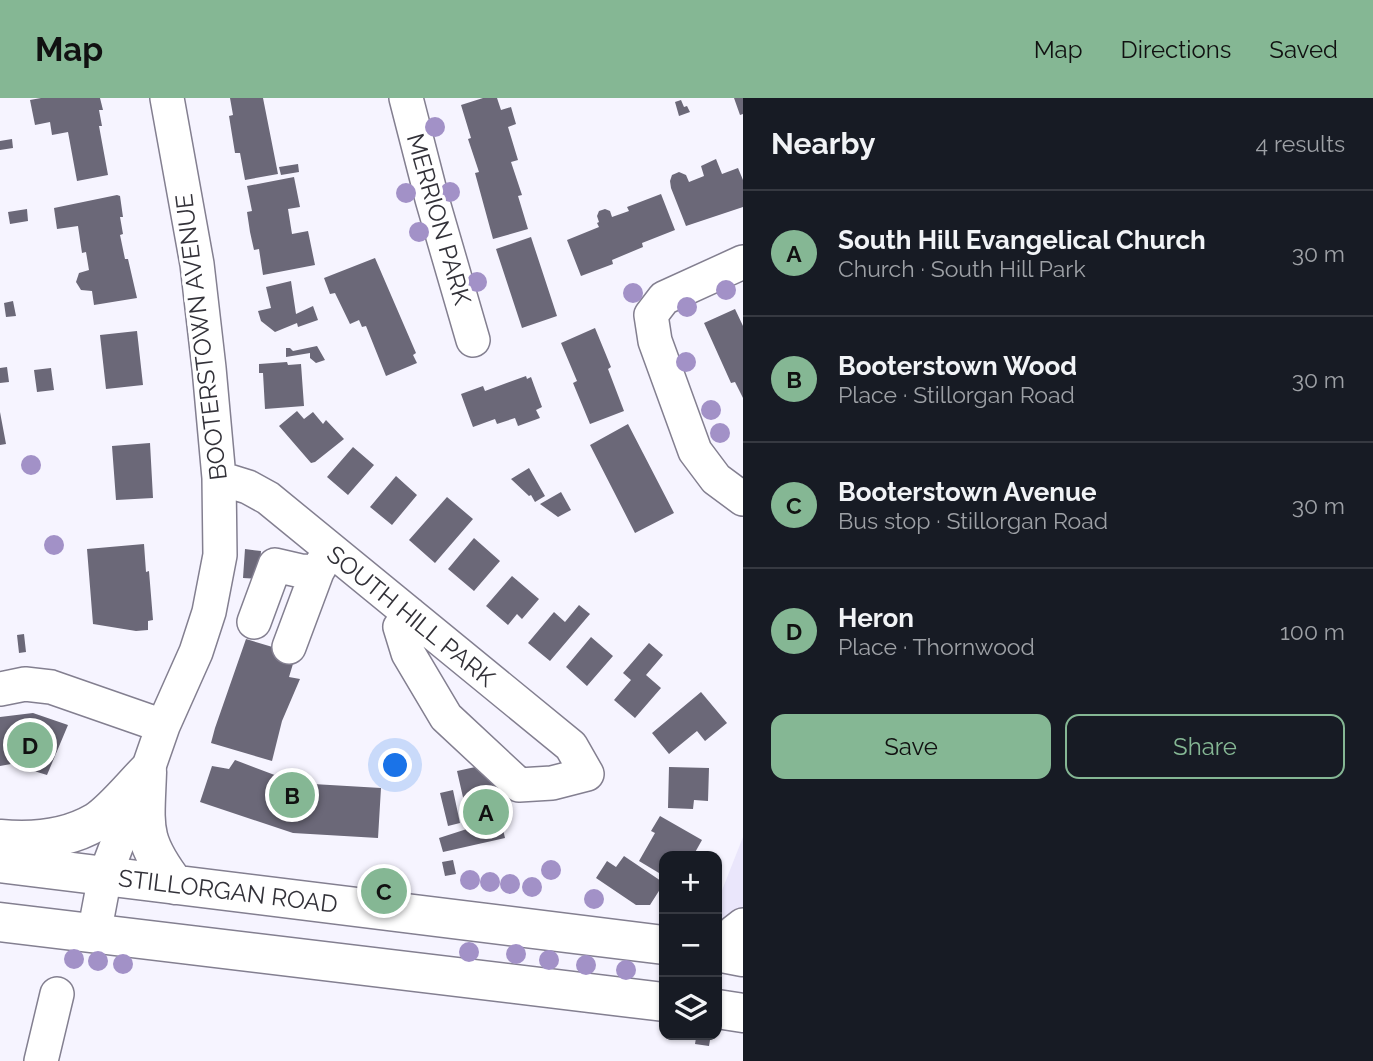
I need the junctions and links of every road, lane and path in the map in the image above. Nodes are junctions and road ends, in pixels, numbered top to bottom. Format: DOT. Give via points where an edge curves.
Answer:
graph roads {
  1 [pos="167,98"];
  2 [pos="406,98"];
  3 [pos="743,262"];
  4 [pos="473,340"];
  5 [pos="219,478"];
  6 [pos="743,499"];
  7 [pos="323,560"];
  8 [pos="410,614"];
  9 [pos="254,622"];
  10 [pos="289,647"];
  11 [pos="0,689"];
  12 [pos="163,726"];
  13 [pos="147,772"];
  14 [pos="0,839"];
  15 [pos="0,863"];
  16 [pos="105,876"];
  17 [pos="174,885"];
  18 [pos="0,922"];
  19 [pos="94,934"];
  20 [pos="659,944"];
  21 [pos="57,994"];
  22 [pos="659,1001"];
  23 [pos="722,1010"];
  24 [pos="743,1013"];
  25 [pos="40,1061"];
  1 -- 5 [label="street, BOOTERSTOWN AVENUE" via="197,264"];
  2 -- 4 [label="street, MERRION PARK"];
  3 -- 6 [label="street" via="664,299 651,315 655,341 695,452 716,479"];
  5 -- 7 [label="street, SOUTH HILL PARK" via="268,498"];
  5 -- 12 [label="street, BOOTERSTOWN AVENUE" via="216,584 196,652"];
  7 -- 8 [label="street, SOUTH HILL PARK"];
  7 -- 9 [label="street" via="301,571 275,565"];
  7 -- 10 [label="street"];
  8 -- 8 [label="street, SOUTH HILL PARK" via="571,746 587,774 519,785 446,717 408,653 400,627"];
  11 -- 12 [label="street" via="26,684 51,687"];
  12 -- 13 [label="street, BOOTERSTOWN AVENUE"];
  13 -- 14 [label="main road" via="97,821 66,834 26,842"];
  13 -- 16 [label="street, BOOTERSTOWN AVENUE"];
  13 -- 17 [label="main road" via="147,840"];
  15 -- 16 [label="main road, STILLORGAN ROAD"];
  16 -- 17 [label="main road, STILLORGAN ROAD"];
  16 -- 19 [label="street, BOOTERSTOWN AVENUE"];
  17 -- 20 [label="main road, STILLORGAN ROAD"];
  18 -- 19 [label="main road"];
  19 -- 22 [label="main road"];
  21 -- 25 [label="street"];
  23 -- 24 [label="main road"];
}
